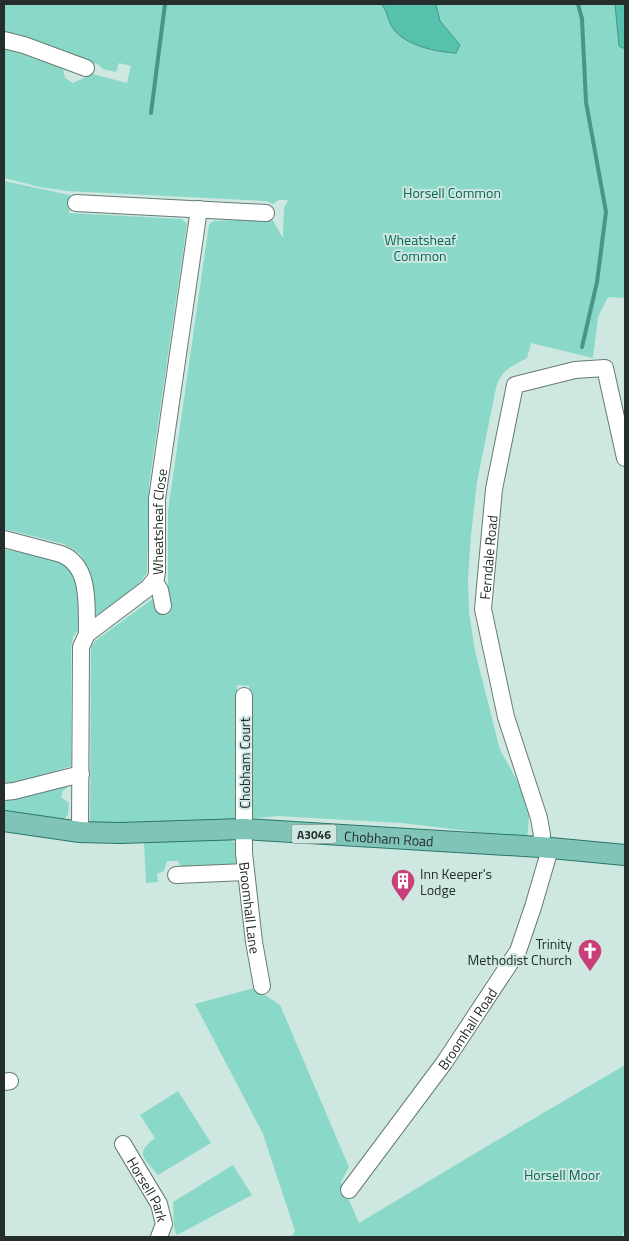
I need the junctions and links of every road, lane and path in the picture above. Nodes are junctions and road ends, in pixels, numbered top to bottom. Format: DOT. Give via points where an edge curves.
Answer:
graph roads {
  1 [pos="4,40"];
  2 [pos="78,68"];
  3 [pos="76,203"];
  4 [pos="199,209"];
  5 [pos="266,213"];
  6 [pos="625,458"];
  7 [pos="4,539"];
  8 [pos="154,581"];
  9 [pos="163,606"];
  10 [pos="87,634"];
  11 [pos="244,696"];
  12 [pos="81,774"];
  13 [pos="4,792"];
  14 [pos="4,821"];
  15 [pos="244,829"];
  16 [pos="80,832"];
  17 [pos="545,848"];
  18 [pos="625,855"];
  19 [pos="246,872"];
  20 [pos="176,875"];
  21 [pos="262,986"];
  22 [pos="123,1144"];
  23 [pos="349,1190"];
  24 [pos="159,1237"];
  1 -- 2 [label="street"];
  3 -- 4 [label="street"];
  4 -- 5 [label="street"];
  4 -- 8 [label="street, Wheatsheaf Close" via="157,499 158,562"];
  6 -- 17 [label="street, Ferndale Road" via="605,368 575,370 515,384 494,489 483,609 506,717 539,818"];
  7 -- 10 [label="street" via="62,554 75,563 85,584"];
  8 -- 9 [label="street" via="160,590"];
  8 -- 10 [label="street, Wheatsheaf Close"];
  10 -- 12 [label="street" via="81,647"];
  11 -- 15 [label="street, Chobham Court"];
  12 -- 13 [label="street"];
  12 -- 16 [label="street"];
  14 -- 16 [label="main road, Chobham Road / A3046"];
  15 -- 16 [label="main road, Chobham Road / A3046"];
  15 -- 17 [label="main road, Chobham Road / A3046"];
  15 -- 19 [label="street, Broomhall Lane"];
  17 -- 18 [label="main road, Chobham Road / A3046"];
  17 -- 23 [label="street, Broomhall Road" via="529,921 518,950 444,1063"];
  19 -- 20 [label="street"];
  19 -- 21 [label="street, Broomhall Lane"];
  22 -- 24 [label="street, Horsell Park" via="159,1204 164,1224"];
}
